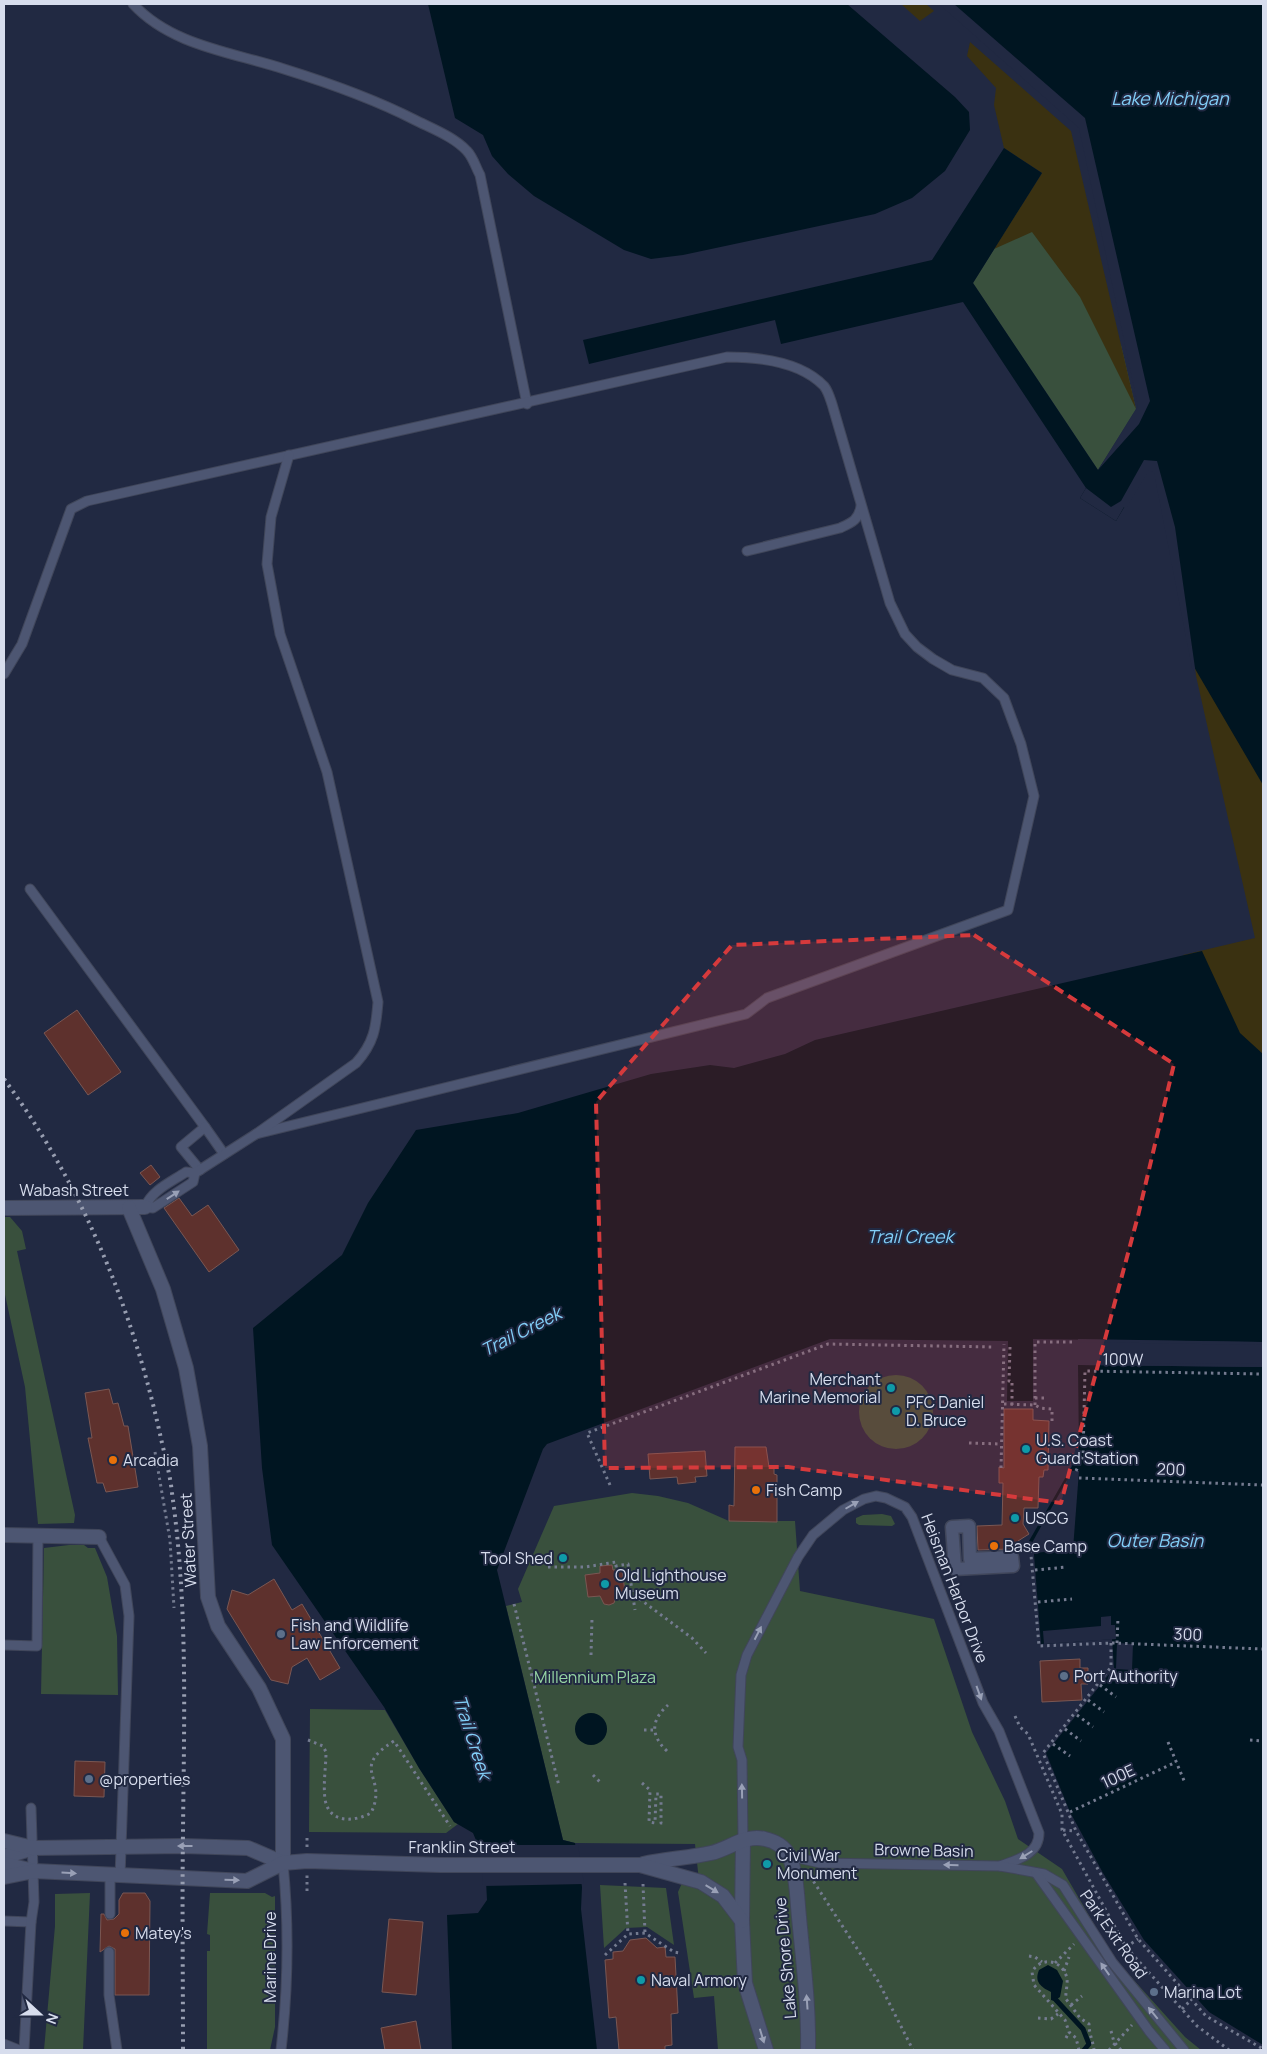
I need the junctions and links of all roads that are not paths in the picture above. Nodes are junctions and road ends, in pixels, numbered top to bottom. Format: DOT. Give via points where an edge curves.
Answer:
graph roads {
  1 [pos="133,4"];
  2 [pos="527,404"];
  3 [pos="289,455"];
  4 [pos="861,506"];
  5 [pos="747,551"];
  6 [pos="4,674"];
  7 [pos="30,889"];
  8 [pos="205,1127"];
  9 [pos="256,1134"];
  10 [pos="224,1154"];
  11 [pos="197,1172"];
  12 [pos="145,1207"];
  13 [pos="4,1208"];
  14 [pos="129,1208"];
  15 [pos="969,1526"];
  16 [pos="4,1535"];
  17 [pos="38,1536"];
  18 [pos="99,1537"];
  19 [pos="4,1645"];
  20 [pos="31,1808"];
  21 [pos="743,1840"];
  22 [pos="4,1841"];
  23 [pos="33,1848"];
  24 [pos="122,1848"];
  25 [pos="789,1856"];
  26 [pos="4,1857"];
  27 [pos="283,1863"];
  28 [pos="4,1864"];
  29 [pos="640,1865"];
  30 [pos="1000,1866"];
  31 [pos="34,1871"];
  32 [pos="1036,1873"];
  33 [pos="115,1876"];
  34 [pos="4,1877"];
  35 [pos="110,1914"];
  36 [pos="742,1920"];
  37 [pos="4,1922"];
  38 [pos="31,1922"];
  39 [pos="109,1952"];
  40 [pos="4,2044"];
  41 [pos="19,2050"];
  42 [pos="24,2050"];
  43 [pos="117,2050"];
  44 [pos="281,2050"];
  45 [pos="766,2050"];
  46 [pos="808,2050"];
  47 [pos="1165,2050"];
  48 [pos="1184,2050"];
  1 -- 2 [label="lane" via="168,32 202,46 284,69 374,100 452,140 468,152 480,175"];
  2 -- 3 [label="lane"];
  2 -- 4 [label="lane" via="727,358 755,357 779,364 807,373 826,387"];
  3 -- 6 [label="lane" via="87,501 71,509 22,644"];
  3 -- 9 [label="lane" via="272,517 267,564 280,634 327,772 378,1002 376,1026 369,1049 347,1070"];
  4 -- 5 [label="lane" via="860,514 853,523"];
  4 -- 9 [label="lane" via="890,603 905,634 917,647 952,670 983,678 1004,698 1021,744 1034,796 1008,910 767,998 746,1014"];
  7 -- 8 [label="lane"];
  8 -- 10 [label="lane"];
  8 -- 11 [label="lane" via="181,1147"];
  9 -- 10 [label="lane"];
  10 -- 11 [label="lane"];
  11 -- 12 [label="lane" via="186,1172 149,1196"];
  12 -- 14 [label="street, Wabash Street"];
  13 -- 14 [label="street, Wabash Street"];
  14 -- 27 [label="street, Water Street" via="164,1289 186,1368 200,1446 208,1597 218,1626 259,1688 283,1739"];
  15 -- 15 [label="street" via="952,1527 955,1569 1012,1566 1012,1557 970,1559"];
  16 -- 17 [label="street"];
  17 -- 18 [label="street"];
  17 -- 19 [label="lane" via="37,1646"];
  18 -- 24 [label="lane" via="125,1585 129,1616"];
  20 -- 23 [label="lane"];
  21 -- 25 [label="street" via="770,1840 784,1848"];
  21 -- 29 [label="street, Franklin Street" via="712,1853"];
  21 -- 30 [label="lane, Heisman Harbor Drive, one-way" via="742,1760 738,1746 743,1664 805,1544 843,1510 876,1496 906,1507 912,1517 983,1703 999,1732 1039,1834 1037,1845 1026,1856"];
  21 -- 36 [label="street, Lake Shore Drive"];
  22 -- 23 [label="street, Franklin Street"];
  23 -- 24 [label="street, Franklin Street"];
  23 -- 26 [label="street"];
  23 -- 31 [label="lane"];
  27 -- 24 [label="street, Franklin Street, one-way" via="248,1848"];
  24 -- 33 [label="lane"];
  30 -- 25 [label="lane, Browne Basin, one-way" via="820,1863"];
  46 -- 25 [label="street, Lake Shore Drive, one-way" via="804,1966"];
  27 -- 29 [label="street, Franklin Street"];
  33 -- 27 [label="street, Franklin Street, one-way" via="247,1881"];
  27 -- 44 [label="lane, Marine Drive" via="286,1894 285,2003"];
  28 -- 31 [label="street"];
  29 -- 36 [label="street, Franklin Street, one-way" via="701,1882 723,1896"];
  30 -- 32 [label="lane, Park Exit Road"];
  31 -- 33 [label="street, Franklin Street, one-way"];
  31 -- 34 [label="street, Franklin Street"];
  31 -- 38 [label="lane"];
  47 -- 32 [label="lane, one-way"];
  48 -- 32 [label="lane, Park Exit Road, one-way" via="1112,1962 1063,1886 1044,1874"];
  33 -- 35 [label="lane"];
  36 -- 45 [label="street, Lake Shore Drive, one-way" via="745,1983"];
  37 -- 38 [label="lane"];
  38 -- 42 [label="lane"];
  39 -- 43 [label="lane" via="109,1995"];
  40 -- 41 [label="lane"];
}
